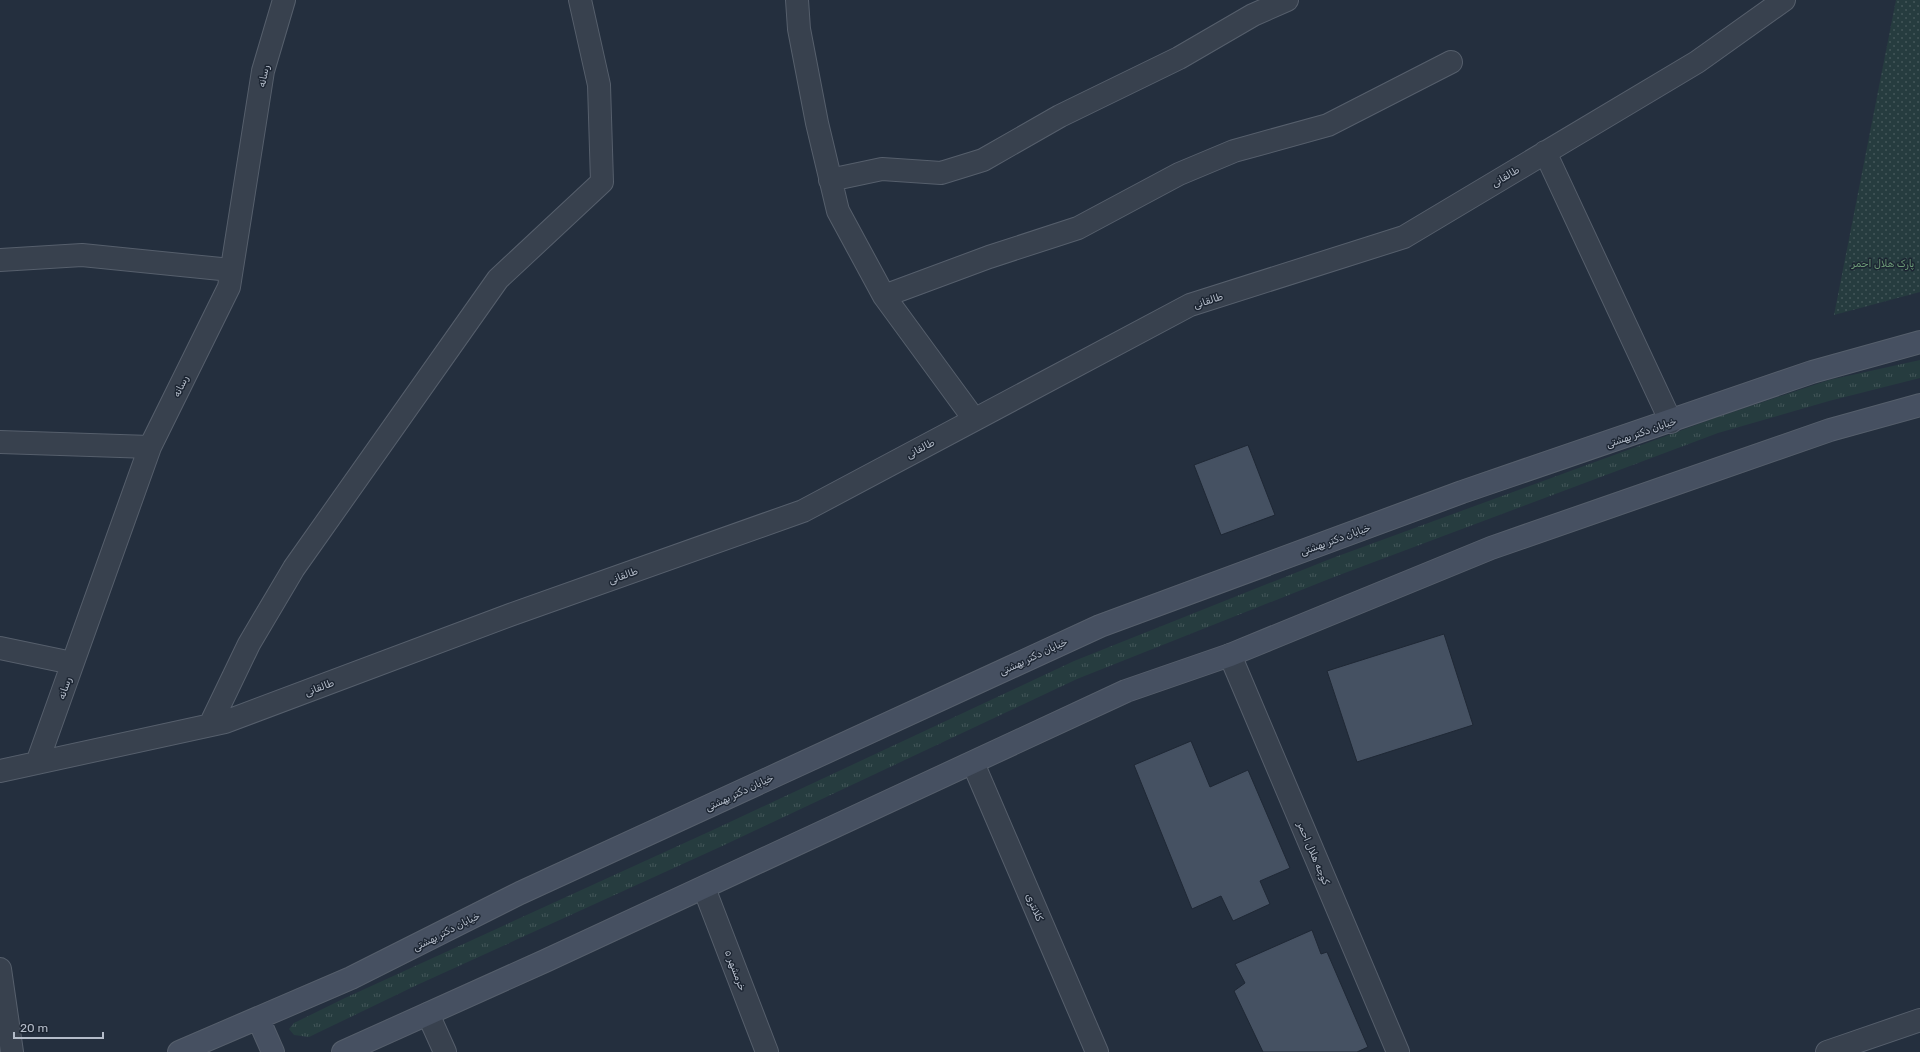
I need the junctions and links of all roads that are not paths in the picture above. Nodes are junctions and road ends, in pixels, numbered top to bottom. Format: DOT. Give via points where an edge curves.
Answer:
graph roads {
  1 [pos="284,0"];
  2 [pos="580,0"];
  3 [pos="797,0"];
  4 [pos="1287,0"];
  5 [pos="1783,0"];
  6 [pos="1450,62"];
  7 [pos="1545,152"];
  8 [pos="830,180"];
  9 [pos="0,260"];
  10 [pos="231,270"];
  11 [pos="884,296"];
  12 [pos="1920,342"];
  13 [pos="1920,405"];
  14 [pos="974,419"];
  15 [pos="1671,422"];
  16 [pos="0,442"];
  17 [pos="150,446"];
  18 [pos="0,648"];
  19 [pos="1230,655"];
  20 [pos="72,663"];
  21 [pos="210,725"];
  22 [pos="38,763"];
  23 [pos="973,763"];
  24 [pos="0,771"];
  25 [pos="704,888"];
  26 [pos="0,969"];
  27 [pos="428,1014"];
  28 [pos="258,1018"];
  29 [pos="1920,1020"];
  30 [pos="12,1052"];
  31 [pos="179,1052"];
  32 [pos="274,1052"];
  33 [pos="343,1052"];
  34 [pos="445,1052"];
  35 [pos="767,1052"];
  36 [pos="1096,1052"];
  37 [pos="1398,1052"];
  38 [pos="1827,1052"];
  1 -- 10 [label="street, رسانه" via="262,71"];
  2 -- 21 [label="street" via="599,85 602,182 498,280 489,292 294,568 249,644"];
  3 -- 8 [label="street" via="799,29"];
  4 -- 8 [label="street" via="1253,15 1179,58 1060,116 983,160 941,173 882,170"];
  5 -- 7 [label="street, طالقانی" via="1697,62"];
  6 -- 11 [label="street" via="1328,125 1234,151 1179,174 1078,228 989,257"];
  7 -- 14 [label="street, طالقانی" via="1404,237 1190,305"];
  7 -- 15 [label="street"];
  8 -- 11 [label="street" via="838,211"];
  9 -- 10 [label="street" via="82,255"];
  10 -- 17 [label="street, رسانه" via="229,286"];
  11 -- 14 [label="street"];
  12 -- 15 [label="main road, خیابان دکتر بهشتی" via="1812,372"];
  13 -- 19 [label="main road" via="1830,430 1491,548"];
  14 -- 21 [label="street, طالقانی" via="803,511 225,722"];
  15 -- 28 [label="main road, خیابان دکتر بهشتی" via="1462,492 1100,626 527,890 351,978"];
  16 -- 17 [label="street"];
  17 -- 20 [label="street, رسانه"];
  18 -- 20 [label="street"];
  19 -- 23 [label="main road" via="1126,691"];
  19 -- 37 [label="street, کوچه هلال احمر"];
  20 -- 22 [label="street, رسانه"];
  21 -- 22 [label="street, طالقانی"];
  22 -- 24 [label="street, طالقانی"];
  23 -- 25 [label="main road"];
  23 -- 36 [label="street, کلانتری"];
  25 -- 27 [label="main road"];
  25 -- 35 [label="street, خرمشهر ۵"];
  26 -- 30 [label="street"];
  27 -- 33 [label="main road"];
  27 -- 34 [label="street"];
  28 -- 31 [label="main road, خیابان دکتر بهشتی"];
  28 -- 32 [label="main road"];
  29 -- 38 [label="street"];
}
